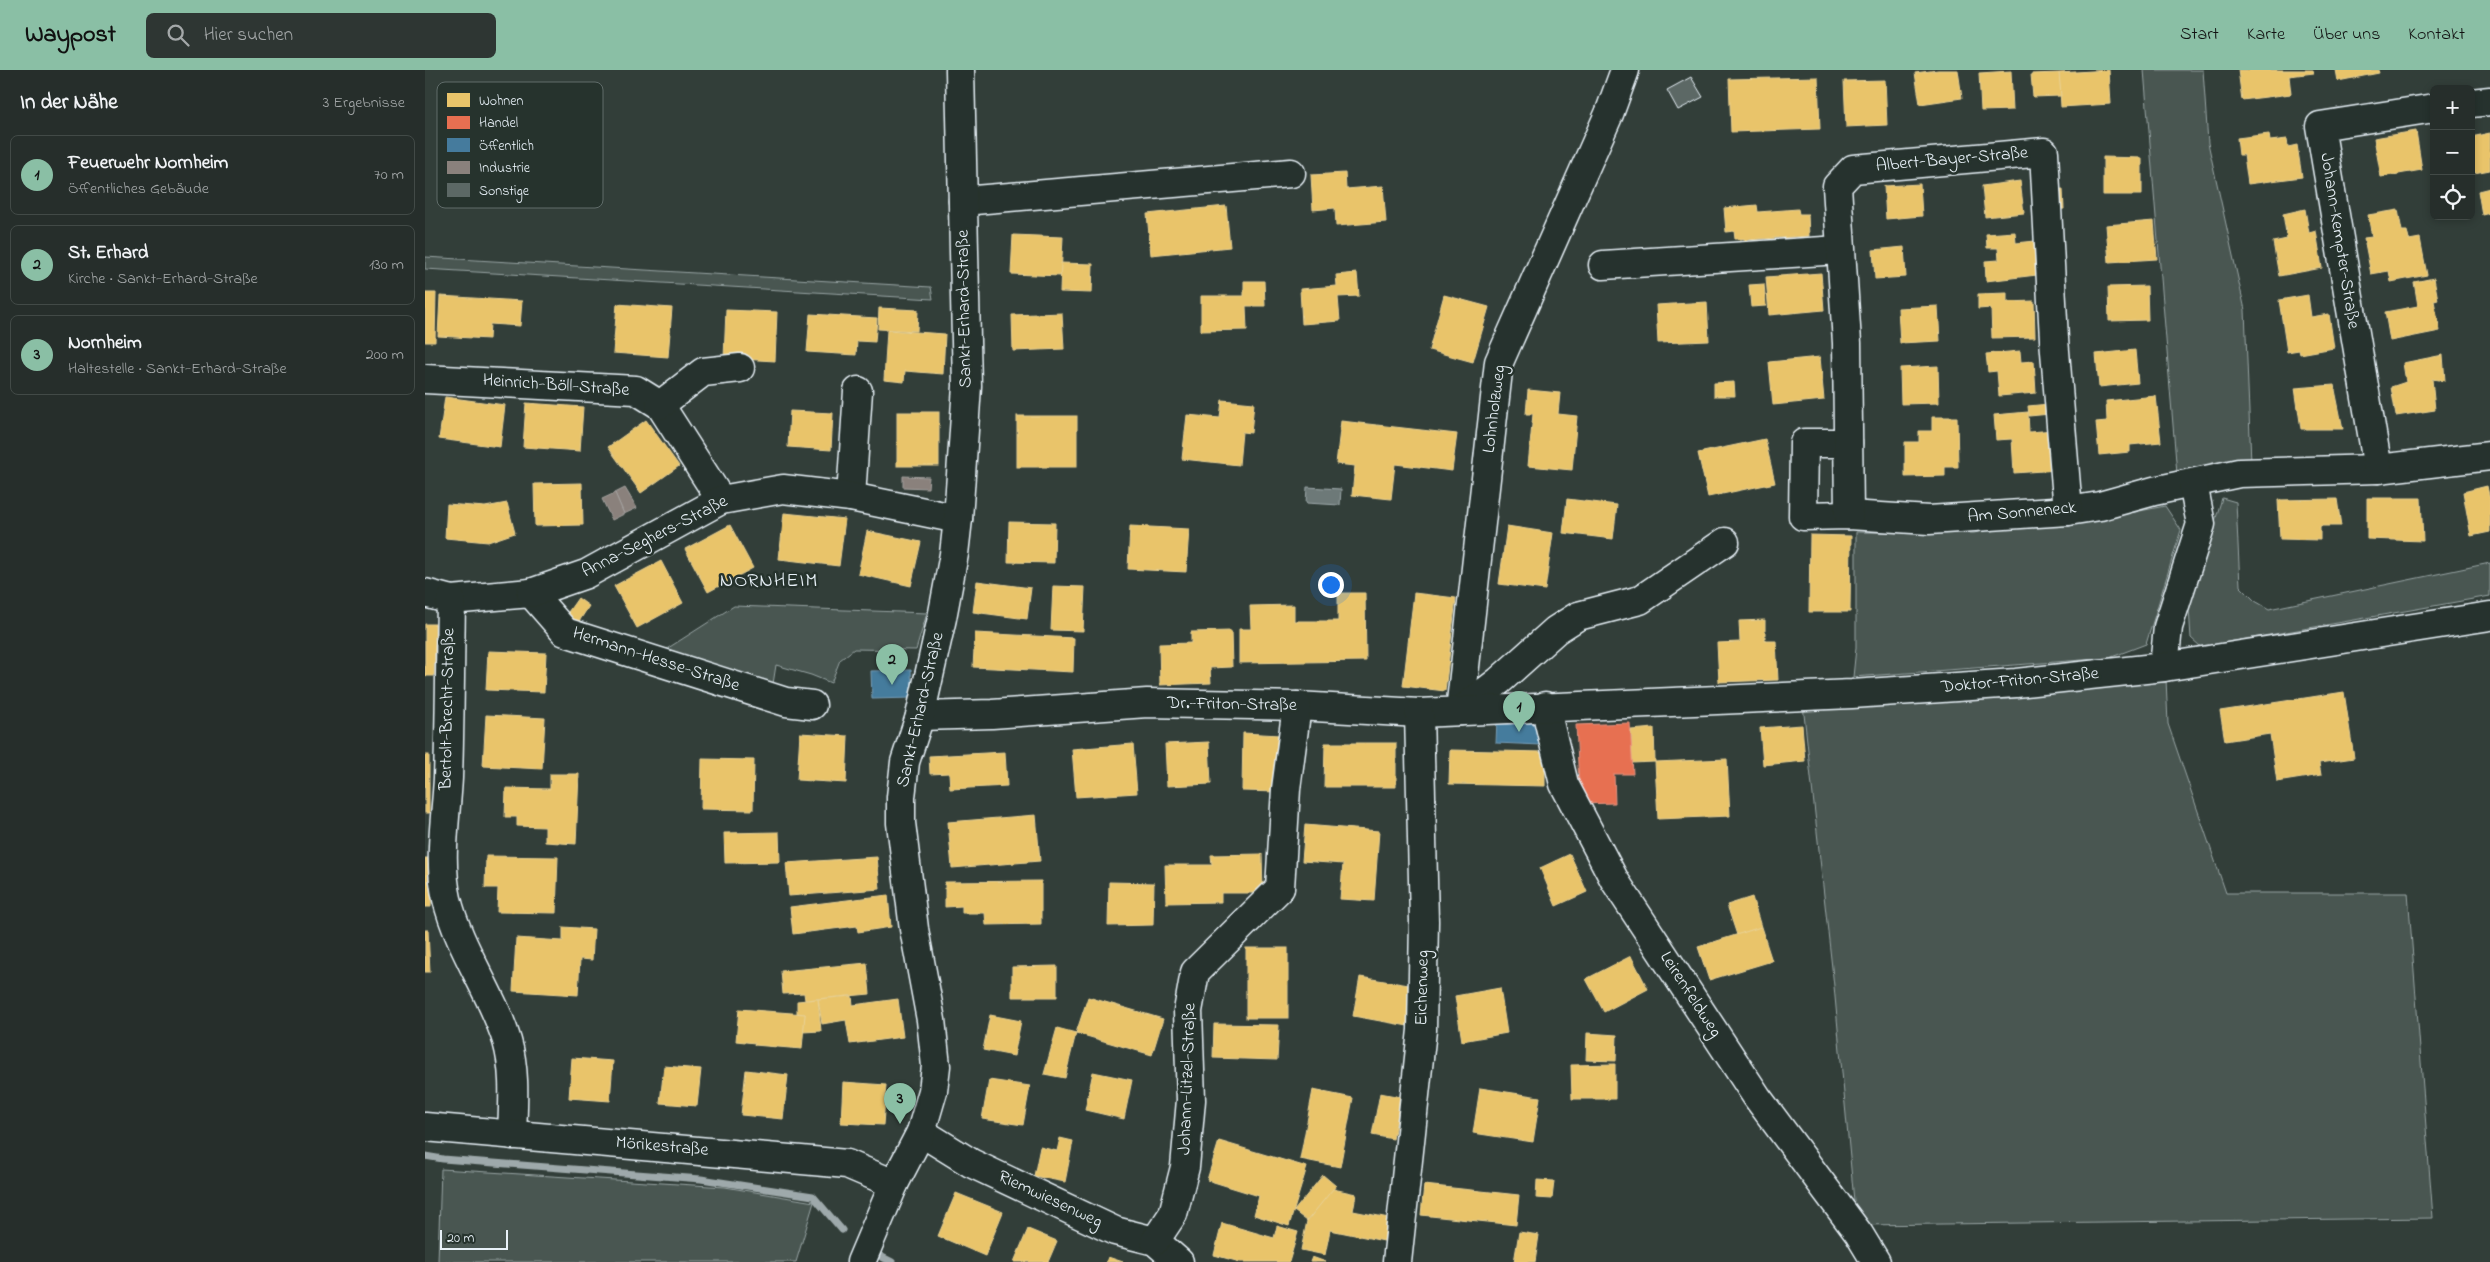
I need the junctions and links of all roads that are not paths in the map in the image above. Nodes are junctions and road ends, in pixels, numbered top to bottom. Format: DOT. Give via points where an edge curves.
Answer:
graph roads {
  1 [pos="960,70"];
  2 [pos="1625,70"];
  3 [pos="2490,101"];
  4 [pos="2475,103"];
  5 [pos="2430,109"];
  6 [pos="1291,173"];
  7 [pos="963,202"];
  8 [pos="1840,250"];
  9 [pos="1603,265"];
  10 [pos="740,368"];
  11 [pos="425,379"];
  12 [pos="858,391"];
  13 [pos="660,405"];
  14 [pos="1848,443"];
  15 [pos="2490,456"];
  16 [pos="2378,469"];
  17 [pos="2193,484"];
  18 [pos="851,497"];
  19 [pos="721,500"];
  20 [pos="2069,511"];
  21 [pos="1849,515"];
  22 [pos="957,519"];
  23 [pos="1725,542"];
  24 [pos="425,592"];
  25 [pos="531,593"];
  26 [pos="451,600"];
  27 [pos="2490,616"];
  28 [pos="2164,667"];
  29 [pos="812,705"];
  30 [pos="1297,706"];
  31 [pos="1545,706"];
  32 [pos="1460,711"];
  33 [pos="1419,713"];
  34 [pos="919,716"];
  35 [pos="425,1127"];
  36 [pos="921,1132"];
  37 [pos="512,1135"];
  38 [pos="894,1184"];
  39 [pos="1155,1241"];
  40 [pos="861,1262"];
  41 [pos="1179,1262"];
  42 [pos="1397,1262"];
  43 [pos="1876,1262"];
  1 -- 7 [label="street, Sankt-Erhard-Straße"];
  2 -- 32 [label="street, Lohnholzweg" via="1609,114 1499,362"];
  3 -- 4 [label="street"];
  5 -- 16 [label="street, Johann-Kempter-Straße" via="2320,126"];
  6 -- 7 [label="street"];
  7 -- 22 [label="street, Sankt-Erhard-Straße" via="967,386"];
  8 -- 9 [label="street"];
  8 -- 14 [label="street, Albert-Bayer-Straße" via="1847,343"];
  8 -- 20 [label="street, Albert-Bayer-Straße" via="1837,186 1853,169 2043,152 2054,339"];
  10 -- 13 [label="street" via="703,372"];
  11 -- 13 [label="street, Heinrich-Böll-Straße" via="636,390"];
  12 -- 18 [label="street"];
  13 -- 19 [label="street, Heinrich-Böll-Straße"];
  14 -- 21 [label="street, Albert-Bayer-Straße"];
  14 -- 21 [label="street, Am Sonneneck" via="1804,443 1803,516"];
  15 -- 16 [label="street, Am Sonneneck"];
  16 -- 17 [label="street, Am Sonneneck" via="2239,474"];
  17 -- 20 [label="street, Am Sonneneck"];
  17 -- 28 [label="street" via="2201,524 2168,627"];
  18 -- 19 [label="street, Anna-Seghers-Straße" via="783,489"];
  18 -- 22 [label="street, Anna-Seghers-Straße"];
  19 -- 25 [label="street, Anna-Seghers-Straße" via="586,574"];
  20 -- 21 [label="street, Am Sonneneck" via="1929,520"];
  22 -- 34 [label="street, Sankt-Erhard-Straße" via="943,618"];
  23 -- 32 [label="street" via="1640,600 1578,616 1556,630"];
  24 -- 26 [label="street"];
  25 -- 26 [label="street"];
  25 -- 29 [label="street, Hermann-Hesse-Straße" via="565,632 786,702"];
  26 -- 37 [label="street, Bertolt-Brecht-Straße" via="443,872 446,898 456,931 507,1041 514,1081"];
  27 -- 28 [label="street, Doktor-Friton-Straße"];
  28 -- 31 [label="street, Doktor-Friton-Straße" via="2016,684 1861,694"];
  30 -- 33 [label="street, Dr.-Friton-Straße"];
  30 -- 34 [label="street, Dr.-Friton-Straße" via="1147,703"];
  30 -- 39 [label="street, Johann-Litzel-Straße" via="1286,789 1280,888 1195,972 1188,1011 1191,1100 1185,1167 1173,1214"];
  31 -- 32 [label="street, Dr.-Friton-Straße"];
  31 -- 43 [label="street, Leirenfeldweg" via="1564,784 1615,881 1757,1097 1859,1234"];
  32 -- 33 [label="street, Dr.-Friton-Straße"];
  33 -- 42 [label="street, Eichenweg" via="1424,921 1422,1030"];
  34 -- 36 [label="street, Sankt-Erhard-Straße" via="905,762 901,824 914,929 936,1060 933,1091"];
  35 -- 37 [label="street, Mörikestraße"];
  36 -- 38 [label="street, Sankt-Erhard-Straße"];
  36 -- 39 [label="street, Riemwiesenweg" via="971,1163 1107,1227"];
  37 -- 38 [label="street, Mörikestraße" via="847,1164"];
  38 -- 40 [label="street, Sankt-Erhard-Straße"];
  39 -- 41 [label="street, Riemwiesenweg"];
}
